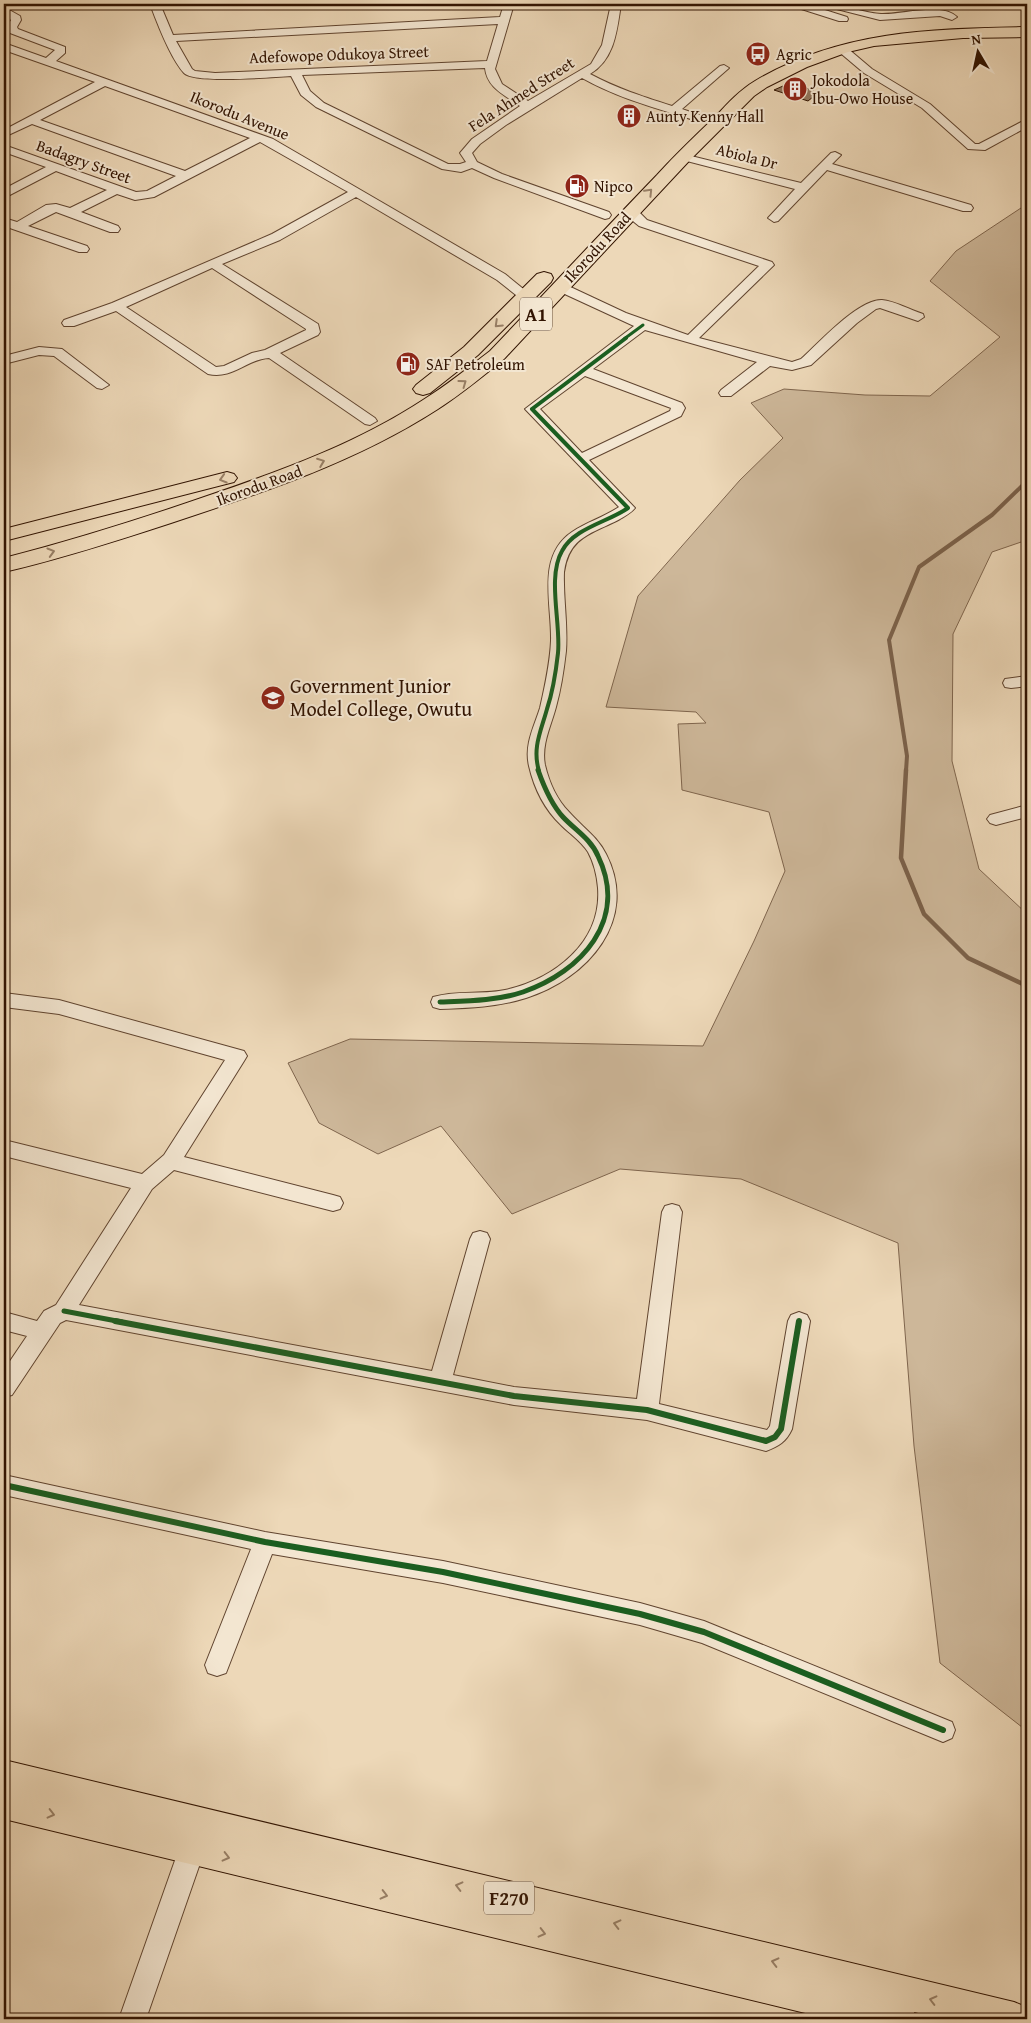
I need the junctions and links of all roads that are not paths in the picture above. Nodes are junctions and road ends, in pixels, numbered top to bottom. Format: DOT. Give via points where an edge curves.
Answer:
graph roads {
  1 [pos="154,4"];
  2 [pos="509,4"];
  3 [pos="616,4"];
  4 [pos="795,4"];
  5 [pos="829,4"];
  6 [pos="4,10"];
  7 [pos="855,11"];
  8 [pos="1027,16"];
  9 [pos="952,17"];
  10 [pos="505,20"];
  11 [pos="886,31"];
  12 [pos="1027,32"];
  13 [pos="169,38"];
  14 [pos="845,40"];
  15 [pos="4,46"];
  16 [pos="47,62"];
  17 [pos="492,64"];
  18 [pos="724,68"];
  19 [pos="295,72"];
  20 [pos="583,74"];
  21 [pos="104,82"];
  22 [pos="528,106"];
  23 [pos="674,110"];
  24 [pos="698,118"];
  25 [pos="31,120"];
  26 [pos="1027,122"];
  27 [pos="4,134"];
  28 [pos="260,137"];
  29 [pos="4,148"];
  30 [pos="835,155"];
  31 [pos="683,157"];
  32 [pos="473,164"];
  33 [pos="825,166"];
  34 [pos="53,168"];
  35 [pos="184,175"];
  36 [pos="10,186"];
  37 [pos="802,187"];
  38 [pos="115,190"];
  39 [pos="357,192"];
  40 [pos="4,194"];
  41 [pos="966,208"];
  42 [pos="71,212"];
  43 [pos="629,213"];
  44 [pos="605,215"];
  45 [pos="774,218"];
  46 [pos="4,222"];
  47 [pos="17,227"];
  48 [pos="114,228"];
  49 [pos="579,242"];
  50 [pos="83,249"];
  51 [pos="213,262"];
  52 [pos="554,267"];
  53 [pos="501,277"];
  54 [pos="560,287"];
  55 [pos="532,290"];
  56 [pos="117,306"];
  57 [pos="918,317"];
  58 [pos="69,323"];
  59 [pos="643,325"];
  60 [pos="690,340"];
  61 [pos="268,354"];
  62 [pos="4,360"];
  63 [pos="767,361"];
  64 [pos="582,370"];
  65 [pos="102,385"];
  66 [pos="726,393"];
  67 [pos="370,421"];
  68 [pos="582,458"];
  69 [pos="4,535"];
  70 [pos="4,565"];
  71 [pos="1027,681"];
  72 [pos="1011,683"];
  73 [pos="1027,811"];
  74 [pos="996,819"];
  75 [pos="4,1000"];
  76 [pos="440,1002"];
  77 [pos="4,1148"];
  78 [pos="171,1161"];
  79 [pos="145,1183"];
  80 [pos="333,1204"];
  81 [pos="672,1212"];
  82 [pos="480,1239"];
  83 [pos="64,1311"];
  84 [pos="4,1321"];
  85 [pos="799,1321"];
  86 [pos="42,1331"];
  87 [pos="440,1382"];
  88 [pos="4,1388"];
  89 [pos="647,1410"];
  90 [pos="4,1486"];
  91 [pos="265,1542"];
  92 [pos="217,1665"];
  93 [pos="943,1730"];
  94 [pos="4,1776"];
  95 [pos="4,1803"];
  96 [pos="192,1849"];
  97 [pos="132,2019"];
  98 [pos="900,2019"];
  99 [pos="1014,2019"];
  1 -- 13 [label="street"];
  2 -- 10 [label="street"];
  3 -- 20 [label="street, Fela Ahmed Street" via="606,52"];
  4 -- 7 [label="street" via="842,19 857,16"];
  4 -- 14 [label="street" via="846,25"];
  5 -- 7 [label="street"];
  6 -- 16 [label="street" via="15,16 14,31 60,49 60,53"];
  7 -- 9 [label="street" via="880,17 941,13"];
  8 -- 9 [label="highway, Ikorodu Road / A1"];
  9 -- 11 [label="highway, Ikorodu Road / A1"];
  10 -- 13 [label="street"];
  10 -- 17 [label="street"];
  11 -- 12 [label="highway, Ikorodu Road / A1"];
  11 -- 14 [label="highway, Ikorodu Road / A1"];
  13 -- 19 [label="street, Adefowope Odukoya Street" via="188,71 200,75"];
  14 -- 24 [label="highway, Ikorodu Road / A1" via="792,50 754,70 731,86"];
  14 -- 26 [label="street" via="868,71 926,106 972,147 981,148"];
  14 -- 31 [label="highway, Ikorodu Road / A1" via="748,93"];
  15 -- 16 [label="street, Ikorodu Avenue"];
  16 -- 21 [label="street, Ikorodu Avenue"];
  17 -- 19 [label="street, Adefowope Odukoya Street"];
  17 -- 22 [label="street" via="491,73 498,86"];
  18 -- 23 [label="street"];
  19 -- 32 [label="street" via="305,93 320,106 446,167 461,168"];
  20 -- 22 [label="street, Fela Ahmed Street"];
  20 -- 23 [label="street" via="611,90"];
  21 -- 25 [label="street"];
  21 -- 28 [label="street, Ikorodu Avenue"];
  22 -- 32 [label="street, Fela Ahmed Street" via="468,149 466,153"];
  23 -- 24 [label="street"];
  24 -- 44 [label="highway, Ikorodu Road / A1"];
  25 -- 27 [label="street"];
  25 -- 35 [label="street"];
  28 -- 35 [label="street, Badagry Street"];
  28 -- 39 [label="street, Ikorodu Avenue"];
  29 -- 34 [label="street, Badagry Street"];
  30 -- 33 [label="street"];
  31 -- 37 [label="street, Abiola Dr"];
  43 -- 31 [label="highway, Ikorodu Road / A1, one-way"];
  32 -- 44 [label="street, Fela Ahmed Street"];
  33 -- 37 [label="street"];
  33 -- 41 [label="street"];
  34 -- 36 [label="street"];
  34 -- 38 [label="street, Badagry Street"];
  35 -- 38 [label="street, Badagry Street" via="142,196"];
  36 -- 40 [label="street"];
  37 -- 45 [label="street"];
  38 -- 42 [label="street"];
  39 -- 51 [label="street" via="276,237"];
  39 -- 53 [label="street, Ikorodu Avenue"];
  42 -- 47 [label="street" via="50,208"];
  42 -- 48 [label="street"];
  43 -- 54 [label="highway, Ikorodu Road / A1"];
  43 -- 60 [label="street" via="643,222 768,265"];
  44 -- 49 [label="highway, Ikorodu Road / A1"];
  46 -- 47 [label="street"];
  47 -- 50 [label="street"];
  51 -- 56 [label="street"];
  51 -- 61 [label="street" via="314,327 313,332"];
  52 -- 55 [label="highway, Ikorodu Road / A1"];
  53 -- 55 [label="street"];
  53 -- 55 [label="street"];
  54 -- 59 [label="street"];
  70 -- 54 [label="highway, Ikorodu Road / A1, one-way" via="132,528 288,475 358,446 416,416 477,372"];
  55 -- 67 [label="highway, Ikorodu Road / A1, one-way" via="448,371"];
  56 -- 58 [label="street"];
  56 -- 61 [label="street" via="213,371 225,370"];
  57 -- 63 [label="street" via="877,304 852,320 806,362 792,366"];
  59 -- 60 [label="street"];
  59 -- 64 [label="street"];
  60 -- 63 [label="street"];
  61 -- 67 [label="street"];
  62 -- 65 [label="street" via="39,351 57,352"];
  63 -- 66 [label="street"];
  64 -- 68 [label="street" via="532,408"];
  64 -- 68 [label="street" via="678,408 676,413"];
  67 -- 69 [label="highway, Ikorodu Road / A1, one-way" via="318,446 236,475"];
  68 -- 76 [label="street" via="628,508 573,538 558,561 559,649 535,754 544,784 560,814 589,841 605,870 607,912 597,938 587,952 557,975 505,997"];
  71 -- 72 [label="street"];
  73 -- 74 [label="street"];
  75 -- 78 [label="street" via="59,1007 237,1056"];
  77 -- 79 [label="street"];
  78 -- 79 [label="street"];
  78 -- 80 [label="street"];
  79 -- 83 [label="street"];
  81 -- 89 [label="street"];
  82 -- 87 [label="street"];
  83 -- 86 [label="street" via="52,1317"];
  83 -- 87 [label="street"];
  84 -- 86 [label="street"];
  85 -- 89 [label="street" via="781,1429 775,1437 766,1441"];
  86 -- 88 [label="street"];
  87 -- 89 [label="street" via="514,1396"];
  90 -- 91 [label="street"];
  91 -- 92 [label="street"];
  91 -- 93 [label="street" via="443,1572 640,1614 704,1632"];
  99 -- 94 [label="main road, F270, one-way"];
  95 -- 96 [label="main road, F270, one-way"];
  96 -- 97 [label="street"];
  96 -- 98 [label="main road, F270, one-way"];
}
